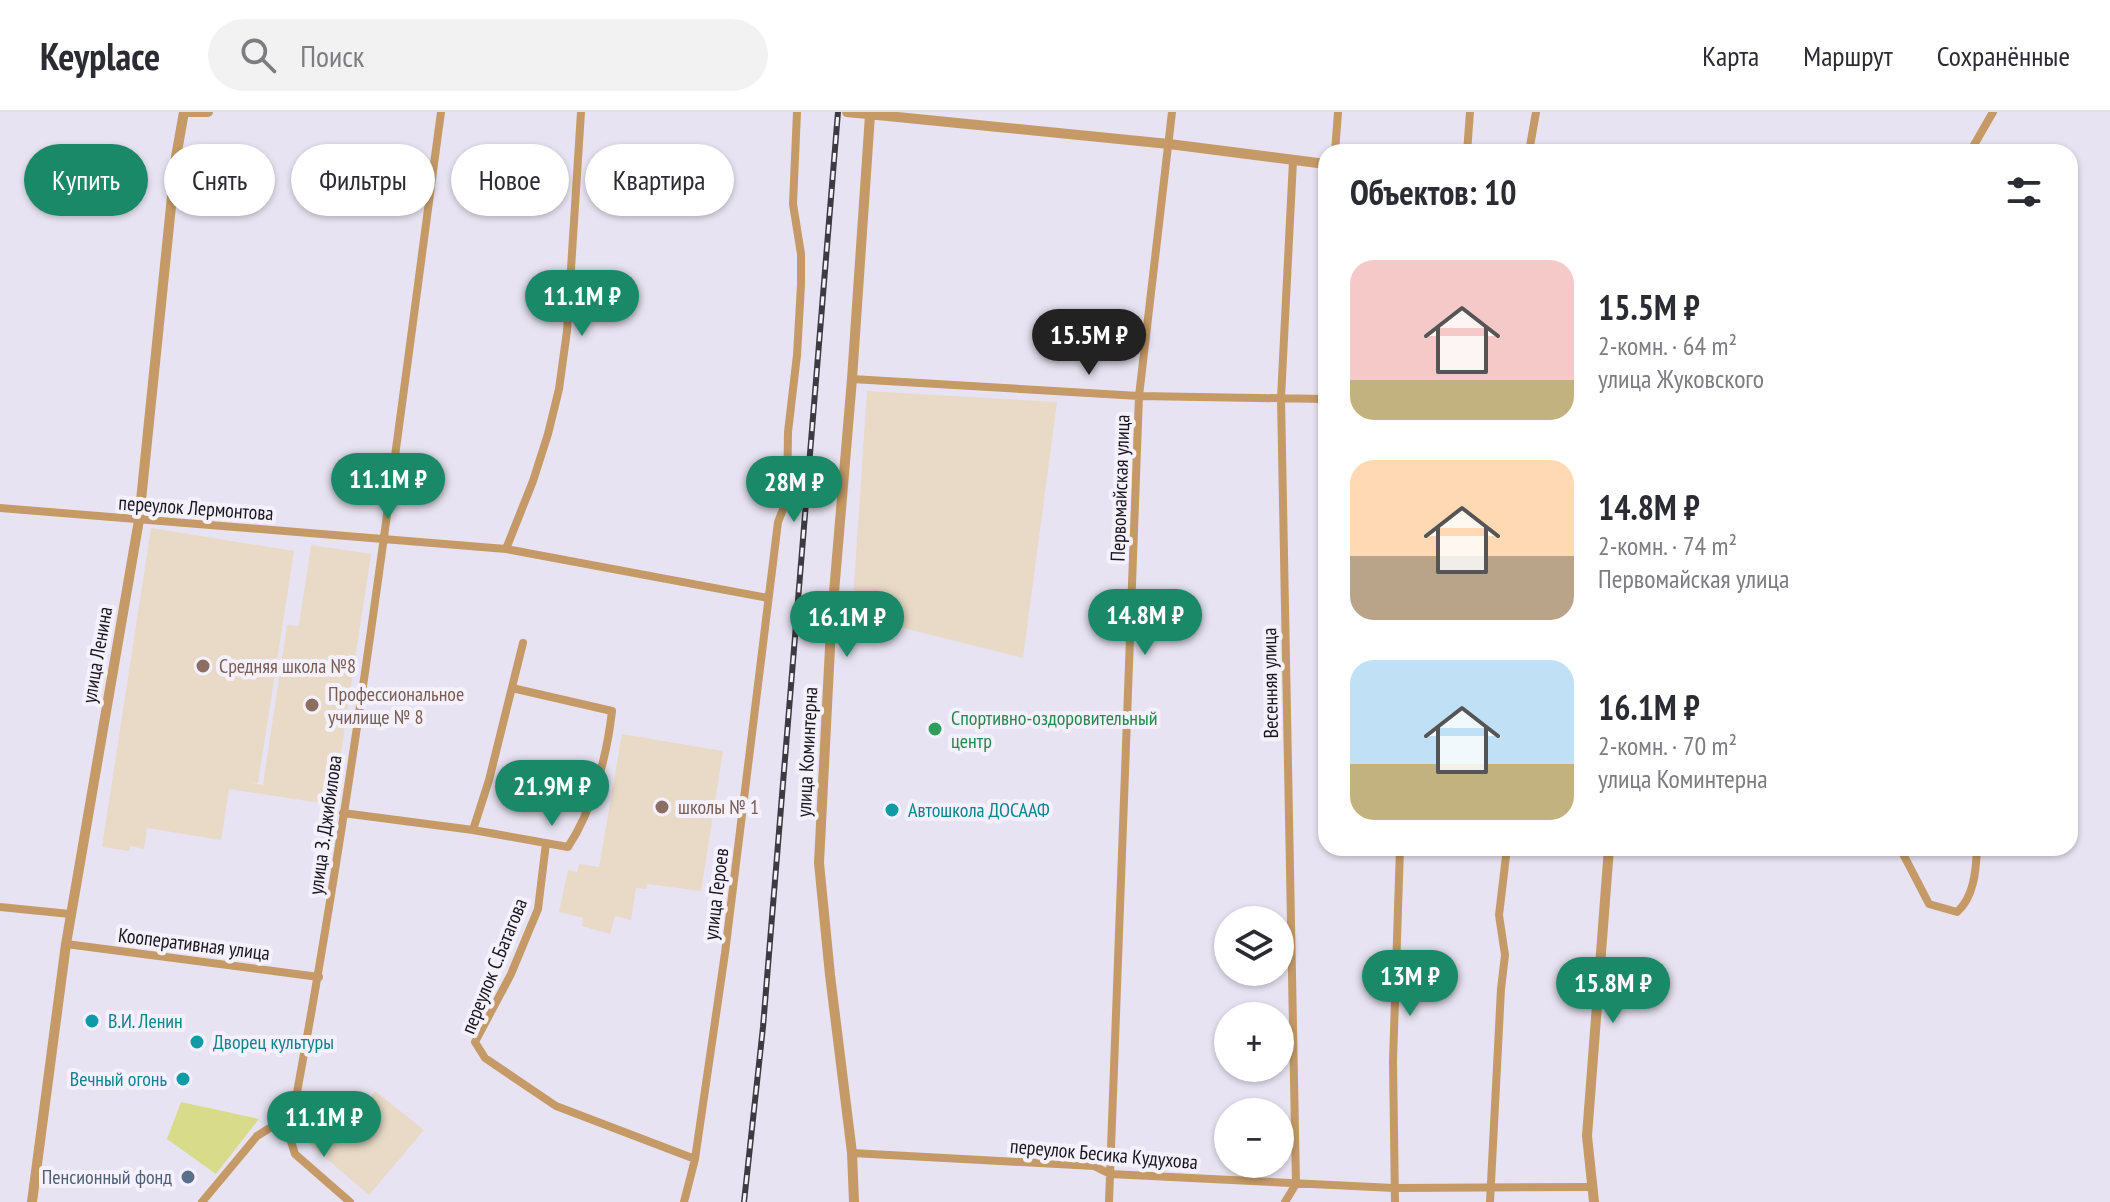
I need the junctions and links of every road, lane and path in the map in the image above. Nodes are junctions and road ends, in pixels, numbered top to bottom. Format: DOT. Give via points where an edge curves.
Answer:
graph roads {
  1 [pos="184,112"];
  2 [pos="208,112"];
  3 [pos="441,112"];
  4 [pos="581,112"];
  5 [pos="797,112"];
  6 [pos="847,112"];
  7 [pos="1172,112"];
  8 [pos="1338,112"];
  9 [pos="1470,112"];
  10 [pos="1536,112"];
  11 [pos="1993,112"];
  12 [pos="870,114"];
  13 [pos="1169,144"];
  14 [pos="1336,144"];
  15 [pos="1468,144"];
  16 [pos="1530,144"];
  17 [pos="1975,144"];
  18 [pos="1293,161"];
  19 [pos="1318,163"];
  20 [pos="852,379"];
  21 [pos="1139,396"];
  22 [pos="1281,398"];
  23 [pos="1318,399"];
  24 [pos="0,508"];
  25 [pos="139,520"];
  26 [pos="384,537"];
  27 [pos="506,549"];
  28 [pos="768,598"];
  29 [pos="523,643"];
  30 [pos="512,688"];
  31 [pos="343,813"];
  32 [pos="473,830"];
  33 [pos="546,843"];
  34 [pos="1400,856"];
  35 [pos="1506,856"];
  36 [pos="1608,856"];
  37 [pos="1904,856"];
  38 [pos="1977,856"];
  39 [pos="0,907"];
  40 [pos="70,914"];
  41 [pos="66,944"];
  42 [pos="319,977"];
  43 [pos="293,1114"];
  44 [pos="852,1153"];
  45 [pos="695,1159"];
  46 [pos="1110,1174"];
  47 [pos="1296,1184"];
  48 [pos="1491,1187"];
  49 [pos="1592,1187"];
  50 [pos="1394,1188"];
  51 [pos="32,1202"];
  52 [pos="202,1202"];
  53 [pos="350,1202"];
  54 [pos="684,1202"];
  55 [pos="854,1202"];
  56 [pos="1109,1202"];
  57 [pos="1285,1202"];
  58 [pos="1395,1202"];
  59 [pos="1490,1202"];
  60 [pos="1594,1202"];
  1 -- 2 [label="street"];
  1 -- 25 [label="street, улица Ленина"];
  3 -- 26 [label="street, улица З. Джибилова"];
  4 -- 27 [label="street" via="559,389"];
  5 -- 28 [label="street, улица Героев" via="797,355 787,499 778,522"];
  6 -- 12 [label="street"];
  7 -- 13 [label="street, Первомайская улица"];
  8 -- 14 [label="street"];
  9 -- 15 [label="street"];
  10 -- 16 [label="street"];
  11 -- 17 [label="street"];
  12 -- 13 [label="street"];
  12 -- 20 [label="street, улица Коминтерна"];
  13 -- 18 [label="street"];
  13 -- 21 [label="street, Первомайская улица"];
  18 -- 19 [label="street"];
  18 -- 22 [label="street, Весенняя улица"];
  20 -- 21 [label="street"];
  20 -- 44 [label="street, улица Коминтерна" via="831,628 819,863"];
  21 -- 22 [label="street"];
  21 -- 46 [label="street, Первомайская улица"];
  22 -- 23 [label="street"];
  22 -- 47 [label="street, Весенняя улица"];
  24 -- 25 [label="street, переулок Лермонтова"];
  25 -- 26 [label="street, переулок Лермонтова"];
  25 -- 40 [label="street, улица Ленина"];
  26 -- 27 [label="street, переулок Лермонтова"];
  26 -- 31 [label="street, улица З. Джибилова"];
  27 -- 28 [label="street, переулок Лермонтова"];
  28 -- 45 [label="street, улица Героев"];
  29 -- 30 [label="street"];
  30 -- 32 [label="street"];
  30 -- 33 [label="street" via="612,711 586,814 568,847"];
  31 -- 32 [label="street"];
  31 -- 42 [label="street, улица З. Джибилова"];
  32 -- 33 [label="street"];
  33 -- 45 [label="street, переулок С.Батагова" via="538,909 475,1042 485,1058 556,1106"];
  34 -- 50 [label="street"];
  35 -- 48 [label="street" via="1499,915 1505,955"];
  36 -- 49 [label="street" via="1587,1136"];
  37 -- 38 [label="street" via="1929,904 1957,912 1967,904"];
  39 -- 40 [label="street"];
  40 -- 41 [label="street, улица Ленина"];
  41 -- 42 [label="street, Кооперативная улица"];
  41 -- 51 [label="street, улица Ленина"];
  42 -- 43 [label="street, улица З. Джибилова"];
  43 -- 52 [label="street" via="257,1136"];
  43 -- 53 [label="street, улица З. Джибилова" via="287,1129 295,1154"];
  44 -- 46 [label="street, переулок Бесика Кудухова" via="1094,1166"];
  44 -- 55 [label="street, улица Коминтерна"];
  45 -- 54 [label="street, улица Героев"];
  46 -- 47 [label="street, переулок Бесика Кудухова"];
  46 -- 56 [label="street, Первомайская улица"];
  47 -- 50 [label="street, переулок Бесика Кудухова"];
  47 -- 57 [label="street"];
  48 -- 49 [label="street, переулок Бесика Кудухова"];
  48 -- 50 [label="street, переулок Бесика Кудухова"];
  48 -- 59 [label="street"];
  49 -- 60 [label="street"];
  50 -- 58 [label="street"];
}
